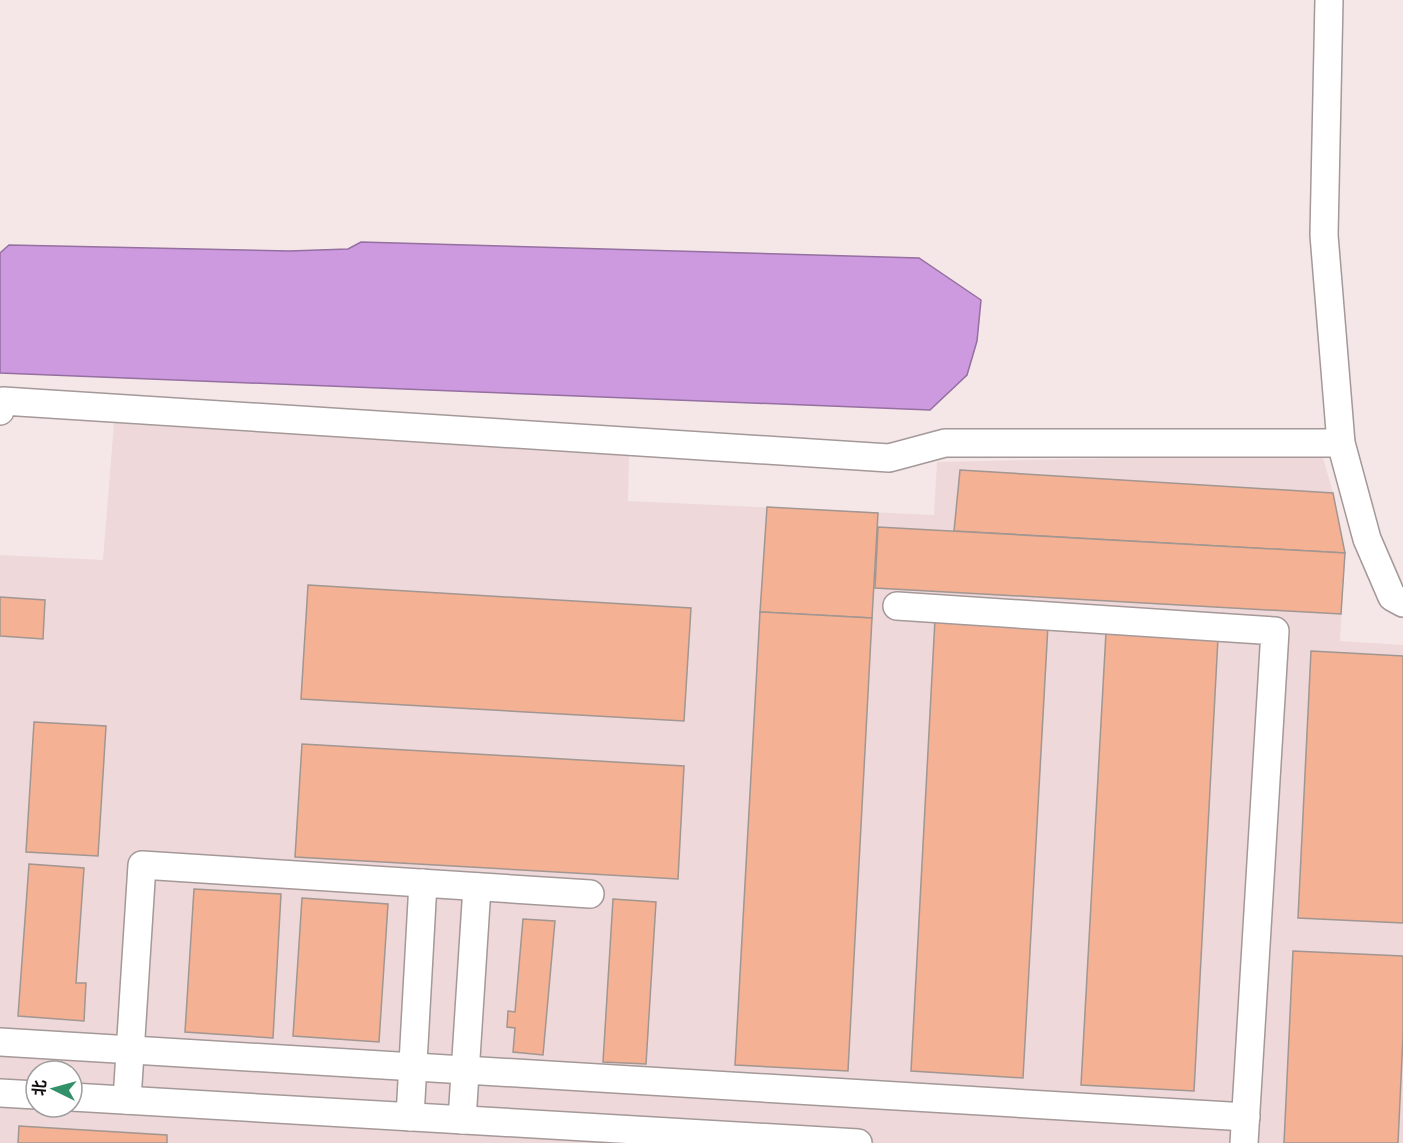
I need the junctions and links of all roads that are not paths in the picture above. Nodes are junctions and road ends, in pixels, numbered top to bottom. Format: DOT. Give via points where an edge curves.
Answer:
graph roads {
  1 [pos="1329,0"];
  2 [pos="0,411"];
  3 [pos="1341,443"];
  4 [pos="1403,603"];
  5 [pos="897,606"];
  6 [pos="423,883"];
  7 [pos="477,887"];
  8 [pos="590,894"];
  9 [pos="0,1042"];
  10 [pos="130,1050"];
  11 [pos="413,1067"];
  12 [pos="465,1070"];
  13 [pos="0,1093"];
  14 [pos="24,1094"];
  15 [pos="84,1098"];
  16 [pos="127,1100"];
  17 [pos="410,1116"];
  18 [pos="462,1120"];
  19 [pos="1245,1130"];
  20 [pos="858,1143"];
  1 -- 3 [label="lane" via="1324,236"];
  2 -- 3 [label="lane" via="3,401 889,459 945,443"];
  3 -- 4 [label="lane" via="1367,539 1392,597"];
  5 -- 19 [label="lane" via="1275,631"];
  6 -- 7 [label="lane"];
  6 -- 10 [label="lane" via="142,865"];
  6 -- 11 [label="lane"];
  7 -- 8 [label="lane"];
  7 -- 12 [label="lane"];
  9 -- 10 [label="lane"];
  10 -- 11 [label="lane"];
  10 -- 16 [label="lane"];
  11 -- 12 [label="lane"];
  11 -- 17 [label="lane"];
  12 -- 18 [label="lane"];
  12 -- 19 [label="lane"];
  13 -- 14 [label="lane"];
  15 -- 16 [label="lane"];
  16 -- 17 [label="lane"];
  17 -- 18 [label="lane"];
  18 -- 20 [label="lane"];
}
